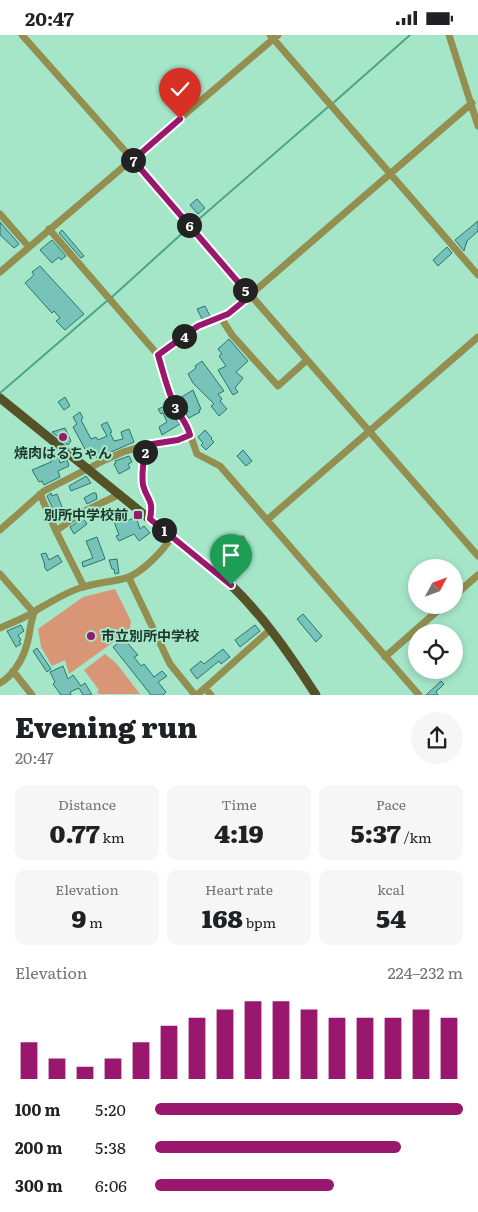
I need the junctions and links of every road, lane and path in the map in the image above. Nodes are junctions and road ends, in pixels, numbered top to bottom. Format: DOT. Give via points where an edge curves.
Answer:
graph roads {
  1 [pos="22,35"];
  2 [pos="449,35"];
  3 [pos="274,36"];
  4 [pos="472,103"];
  5 [pos="478,126"];
  6 [pos="133,160"];
  7 [pos="390,175"];
  8 [pos="0,214"];
  9 [pos="49,229"];
  10 [pos="28,246"];
  11 [pos="0,271"];
  12 [pos="478,275"];
  13 [pos="250,296"];
  14 [pos="221,318"];
  15 [pos="478,337"];
  16 [pos="158,355"];
  17 [pos="307,360"];
  18 [pos="0,398"];
  19 [pos="369,431"];
  20 [pos="190,435"];
  21 [pos="146,445"];
  22 [pos="89,469"];
  23 [pos="40,494"];
  24 [pos="120,494"];
  25 [pos="150,519"];
  26 [pos="267,520"];
  27 [pos="0,530"];
  28 [pos="56,531"];
  29 [pos="172,536"];
  30 [pos="242,539"];
  31 [pos="478,556"];
  32 [pos="211,567"];
  33 [pos="0,574"];
  34 [pos="478,575"];
  35 [pos="128,577"];
  36 [pos="84,587"];
  37 [pos="463,588"];
  38 [pos="34,613"];
  39 [pos="434,614"];
  40 [pos="0,628"];
  41 [pos="271,629"];
  42 [pos="385,657"];
  43 [pos="13,671"];
  44 [pos="0,683"];
  45 [pos="205,688"];
  46 [pos="32,695"];
  47 [pos="196,695"];
  48 [pos="211,695"];
  49 [pos="316,695"];
  50 [pos="419,695"];
  1 -- 6 [label="street"];
  2 -- 4 [label="street"];
  3 -- 6 [label="street"];
  3 -- 7 [label="street"];
  4 -- 5 [label="street"];
  4 -- 7 [label="street"];
  6 -- 9 [label="street"];
  6 -- 13 [label="street"];
  7 -- 12 [label="street"];
  7 -- 13 [label="street"];
  8 -- 10 [label="street"];
  9 -- 10 [label="street"];
  9 -- 16 [label="street"];
  10 -- 11 [label="street"];
  13 -- 14 [label="street"];
  13 -- 17 [label="street"];
  14 -- 16 [label="street" via="198,326"];
  14 -- 17 [label="street" via="278,386"];
  15 -- 19 [label="street"];
  16 -- 20 [label="street" via="170,398"];
  17 -- 19 [label="street"];
  18 -- 22 [label="main road"];
  19 -- 26 [label="street"];
  19 -- 31 [label="street"];
  20 -- 21 [label="street"];
  20 -- 26 [label="street" via="197,454 220,465"];
  21 -- 22 [label="street"];
  21 -- 25 [label="street" via="143,473 144,486 153,506"];
  22 -- 23 [label="street"];
  22 -- 24 [label="main road"];
  23 -- 27 [label="street"];
  23 -- 28 [label="street"];
  24 -- 25 [label="main road"];
  24 -- 28 [label="street" via="81,513"];
  25 -- 29 [label="main road"];
  26 -- 42 [label="street"];
  28 -- 36 [label="street"];
  29 -- 32 [label="main road"];
  29 -- 35 [label="street" via="140,571"];
  30 -- 32 [label="street"];
  32 -- 41 [label="main road" via="250,603"];
  33 -- 38 [label="street"];
  34 -- 37 [label="street"];
  35 -- 36 [label="street"];
  35 -- 47 [label="street" via="170,664"];
  36 -- 38 [label="street"];
  38 -- 40 [label="street"];
  38 -- 43 [label="street" via="27,645"];
  39 -- 42 [label="street"];
  41 -- 45 [label="street"];
  41 -- 49 [label="main road"];
  42 -- 50 [label="street"];
  43 -- 44 [label="street"];
  43 -- 46 [label="street"];
  45 -- 47 [label="street"];
  45 -- 48 [label="street"];
}
